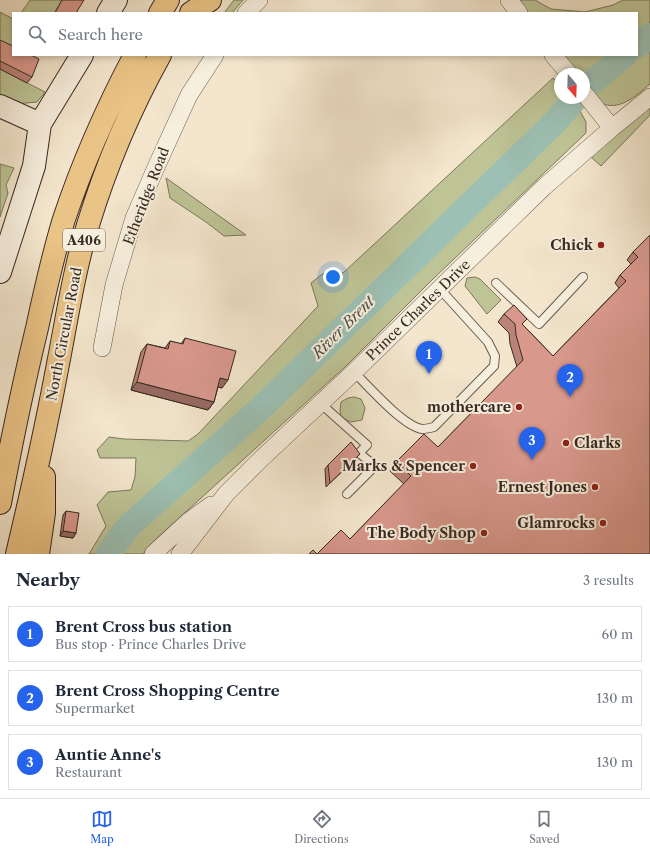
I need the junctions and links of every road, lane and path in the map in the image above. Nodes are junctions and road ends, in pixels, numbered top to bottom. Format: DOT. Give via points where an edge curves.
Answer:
graph roads {
  1 [pos="116,0"];
  2 [pos="196,0"];
  3 [pos="210,0"];
  4 [pos="259,0"];
  5 [pos="509,0"];
  6 [pos="109,12"];
  7 [pos="188,12"];
  8 [pos="192,12"];
  9 [pos="247,12"];
  10 [pos="518,12"];
  11 [pos="81,56"];
  12 [pos="134,56"];
  13 [pos="159,56"];
  14 [pos="214,56"];
  15 [pos="554,56"];
  16 [pos="564,68"];
  17 [pos="650,97"];
  18 [pos="590,100"];
  19 [pos="0,106"];
  20 [pos="40,124"];
  21 [pos="612,128"];
  22 [pos="0,272"];
  23 [pos="583,277"];
  24 [pos="496,283"];
  25 [pos="439,288"];
  26 [pos="102,348"];
  27 [pos="354,372"];
  28 [pos="320,403"];
  29 [pos="14,428"];
  30 [pos="43,436"];
  31 [pos="0,460"];
  32 [pos="226,494"];
  33 [pos="347,494"];
  34 [pos="0,503"];
  35 [pos="196,533"];
  36 [pos="169,546"];
  37 [pos="17,554"];
  38 [pos="38,554"];
  39 [pos="153,554"];
  40 [pos="180,554"];
  41 [pos="192,554"];
  1 -- 6 [label="street"];
  2 -- 7 [label="highway"];
  3 -- 8 [label="highway"];
  4 -- 9 [label="street"];
  5 -- 10 [label="street"];
  11 -- 20 [label="street"];
  12 -- 29 [label="highway, North Circular Road / A406" via="90,149 64,220"];
  13 -- 30 [label="highway, North Circular Road / A406" via="122,130 88,226"];
  14 -- 26 [label="street, Etheridge Road" via="189,95 134,218 114,285"];
  15 -- 16 [label="street"];
  17 -- 21 [label="street, Prince Charles Drive"];
  18 -- 21 [label="street"];
  19 -- 20 [label="street"];
  20 -- 22 [label="street" via="34,166"];
  21 -- 25 [label="street, Prince Charles Drive" via="539,192"];
  23 -- 24 [label="lane" via="539,324"];
  25 -- 27 [label="street, Prince Charles Drive"];
  25 -- 27 [label="lane" via="488,342 495,356 494,366 434,427 423,429 414,426 384,403"];
  27 -- 28 [label="street, Prince Charles Drive"];
  28 -- 32 [label="street, Prince Charles Drive"];
  28 -- 33 [label="lane" via="367,445 359,453 375,466"];
  29 -- 31 [label="highway, A406"];
  29 -- 34 [label="highway, North Circular Road / A406"];
  30 -- 37 [label="highway, North Circular Road / A406"];
  30 -- 38 [label="highway, A406" via="44,513"];
  32 -- 35 [label="street, Prince Charles Drive"];
  32 -- 36 [label="street" via="189,521"];
  35 -- 40 [label="street, Prince Charles Drive"];
  35 -- 41 [label="street, Prince Charles Drive"];
  36 -- 39 [label="street"];
}
